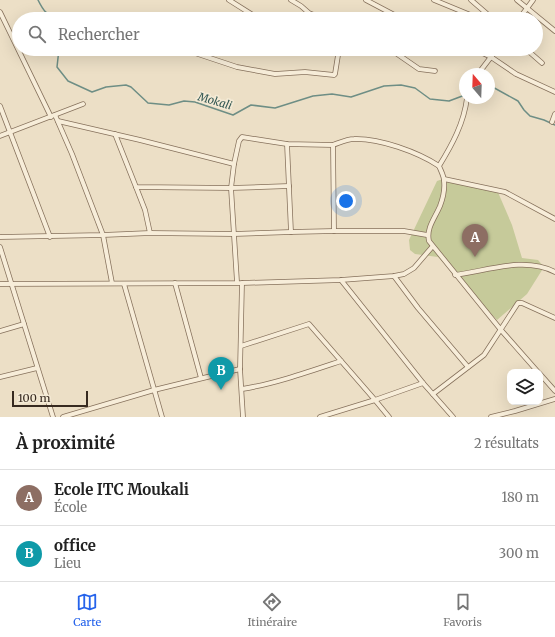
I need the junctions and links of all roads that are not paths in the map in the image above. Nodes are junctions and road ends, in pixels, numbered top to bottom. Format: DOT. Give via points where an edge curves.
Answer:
graph roads {
  1 [pos="229,0"];
  2 [pos="291,0"];
  3 [pos="366,0"];
  4 [pos="434,0"];
  5 [pos="471,0"];
  6 [pos="517,0"];
  7 [pos="533,0"];
  8 [pos="527,8"];
  9 [pos="0,12"];
  10 [pos="248,12"];
  11 [pos="307,12"];
  12 [pos="389,12"];
  13 [pos="463,12"];
  14 [pos="485,12"];
  15 [pos="524,12"];
  16 [pos="532,12"];
  17 [pos="543,21"];
  18 [pos="555,31"];
  19 [pos="12,37"];
  20 [pos="21,56"];
  21 [pos="202,56"];
  22 [pos="338,56"];
  23 [pos="400,56"];
  24 [pos="534,56"];
  25 [pos="491,57"];
  26 [pos="542,63"];
  27 [pos="483,68"];
  28 [pos="435,71"];
  29 [pos="555,92"];
  30 [pos="83,104"];
  31 [pos="466,104"];
  32 [pos="0,106"];
  33 [pos="555,114"];
  34 [pos="55,115"];
  35 [pos="50,117"];
  36 [pos="58,121"];
  37 [pos="552,122"];
  38 [pos="10,132"];
  39 [pos="115,134"];
  40 [pos="0,136"];
  41 [pos="287,144"];
  42 [pos="333,145"];
  43 [pos="234,164"];
  44 [pos="439,166"];
  45 [pos="444,179"];
  46 [pos="289,186"];
  47 [pos="136,188"];
  48 [pos="231,188"];
  49 [pos="555,219"];
  50 [pos="334,231"];
  51 [pos="291,232"];
  52 [pos="150,233"];
  53 [pos="234,234"];
  54 [pos="103,235"];
  55 [pos="427,235"];
  56 [pos="50,236"];
  57 [pos="0,237"];
  58 [pos="0,247"];
  59 [pos="432,247"];
  60 [pos="555,272"];
  61 [pos="455,275"];
  62 [pos="394,276"];
  63 [pos="342,280"];
  64 [pos="12,283"];
  65 [pos="112,283"];
  66 [pos="175,283"];
  67 [pos="240,283"];
  68 [pos="0,284"];
  69 [pos="124,284"];
  70 [pos="555,318"];
  71 [pos="24,324"];
  72 [pos="501,330"];
  73 [pos="0,331"];
  74 [pos="241,346"];
  75 [pos="341,361"];
  76 [pos="468,367"];
  77 [pos="37,368"];
  78 [pos="240,369"];
  79 [pos="535,369"];
  80 [pos="0,377"];
  81 [pos="543,377"];
  82 [pos="201,378"];
  83 [pos="423,383"];
  84 [pos="242,389"];
  85 [pos="154,390"];
  86 [pos="555,391"];
  87 [pos="433,394"];
  88 [pos="555,398"];
  89 [pos="375,400"];
  90 [pos="53,417"];
  91 [pos="63,417"];
  92 [pos="162,417"];
  93 [pos="242,417"];
  94 [pos="320,417"];
  95 [pos="389,417"];
  96 [pos="453,417"];
  97 [pos="491,417"];
  1 -- 10 [label="street"];
  2 -- 11 [label="street"];
  3 -- 12 [label="street"];
  4 -- 13 [label="street"];
  5 -- 14 [label="street"];
  6 -- 8 [label="street"];
  7 -- 8 [label="street"];
  8 -- 15 [label="street"];
  8 -- 16 [label="street"];
  9 -- 19 [label="street"];
  17 -- 18 [label="street"];
  20 -- 35 [label="street"];
  21 -- 22 [label="street" via="275,74 305,72 334,75"];
  23 -- 28 [label="street" via="419,69"];
  24 -- 26 [label="street"];
  25 -- 27 [label="street"];
  25 -- 29 [label="street" via="516,74"];
  30 -- 34 [label="street"];
  31 -- 44 [label="street" via="464,115"];
  32 -- 38 [label="street"];
  33 -- 37 [label="street"];
  34 -- 35 [label="street"];
  34 -- 36 [label="street"];
  35 -- 38 [label="street"];
  36 -- 39 [label="street"];
  36 -- 54 [label="street"];
  38 -- 40 [label="street"];
  38 -- 56 [label="street"];
  39 -- 43 [label="street"];
  39 -- 47 [label="street"];
  41 -- 42 [label="street"];
  41 -- 43 [label="street" via="242,137"];
  41 -- 46 [label="street"];
  42 -- 44 [label="street" via="354,139 380,142 419,154"];
  42 -- 50 [label="street"];
  43 -- 48 [label="street"];
  44 -- 45 [label="street"];
  45 -- 49 [label="street" via="505,192"];
  45 -- 55 [label="street" via="441,205"];
  46 -- 48 [label="street"];
  46 -- 51 [label="street"];
  47 -- 48 [label="street"];
  47 -- 52 [label="street" via="145,210"];
  48 -- 53 [label="street"];
  50 -- 51 [label="street"];
  50 -- 55 [label="street" via="404,231"];
  51 -- 53 [label="street"];
  52 -- 53 [label="street"];
  52 -- 54 [label="street"];
  53 -- 67 [label="street"];
  54 -- 56 [label="street"];
  54 -- 65 [label="street"];
  55 -- 59 [label="street"];
  56 -- 57 [label="street"];
  58 -- 64 [label="street"];
  59 -- 61 [label="street"];
  59 -- 62 [label="street" via="414,268"];
  60 -- 61 [label="street" via="541,266 525,264"];
  61 -- 72 [label="street"];
  62 -- 63 [label="street"];
  62 -- 76 [label="street"];
  63 -- 67 [label="street"];
  63 -- 83 [label="street"];
  64 -- 65 [label="street"];
  64 -- 68 [label="street"];
  64 -- 71 [label="street"];
  65 -- 69 [label="street"];
  66 -- 67 [label="street"];
  66 -- 69 [label="street"];
  66 -- 82 [label="street"];
  67 -- 74 [label="street"];
  69 -- 85 [label="street"];
  70 -- 72 [label="street" via="520,302"];
  71 -- 73 [label="street"];
  71 -- 77 [label="street"];
  72 -- 76 [label="street" via="484,355"];
  72 -- 79 [label="street"];
  74 -- 75 [label="street" via="309,324"];
  74 -- 78 [label="street"];
  75 -- 84 [label="street"];
  75 -- 89 [label="street"];
  76 -- 87 [label="street"];
  77 -- 80 [label="street"];
  77 -- 90 [label="street"];
  78 -- 82 [label="street"];
  78 -- 84 [label="street"];
  81 -- 86 [label="street"];
  82 -- 85 [label="street"];
  83 -- 87 [label="street"];
  83 -- 89 [label="street"];
  84 -- 93 [label="street"];
  85 -- 91 [label="street"];
  85 -- 92 [label="street"];
  87 -- 96 [label="street"];
  88 -- 97 [label="street"];
  89 -- 94 [label="street"];
  89 -- 95 [label="street"];
}
